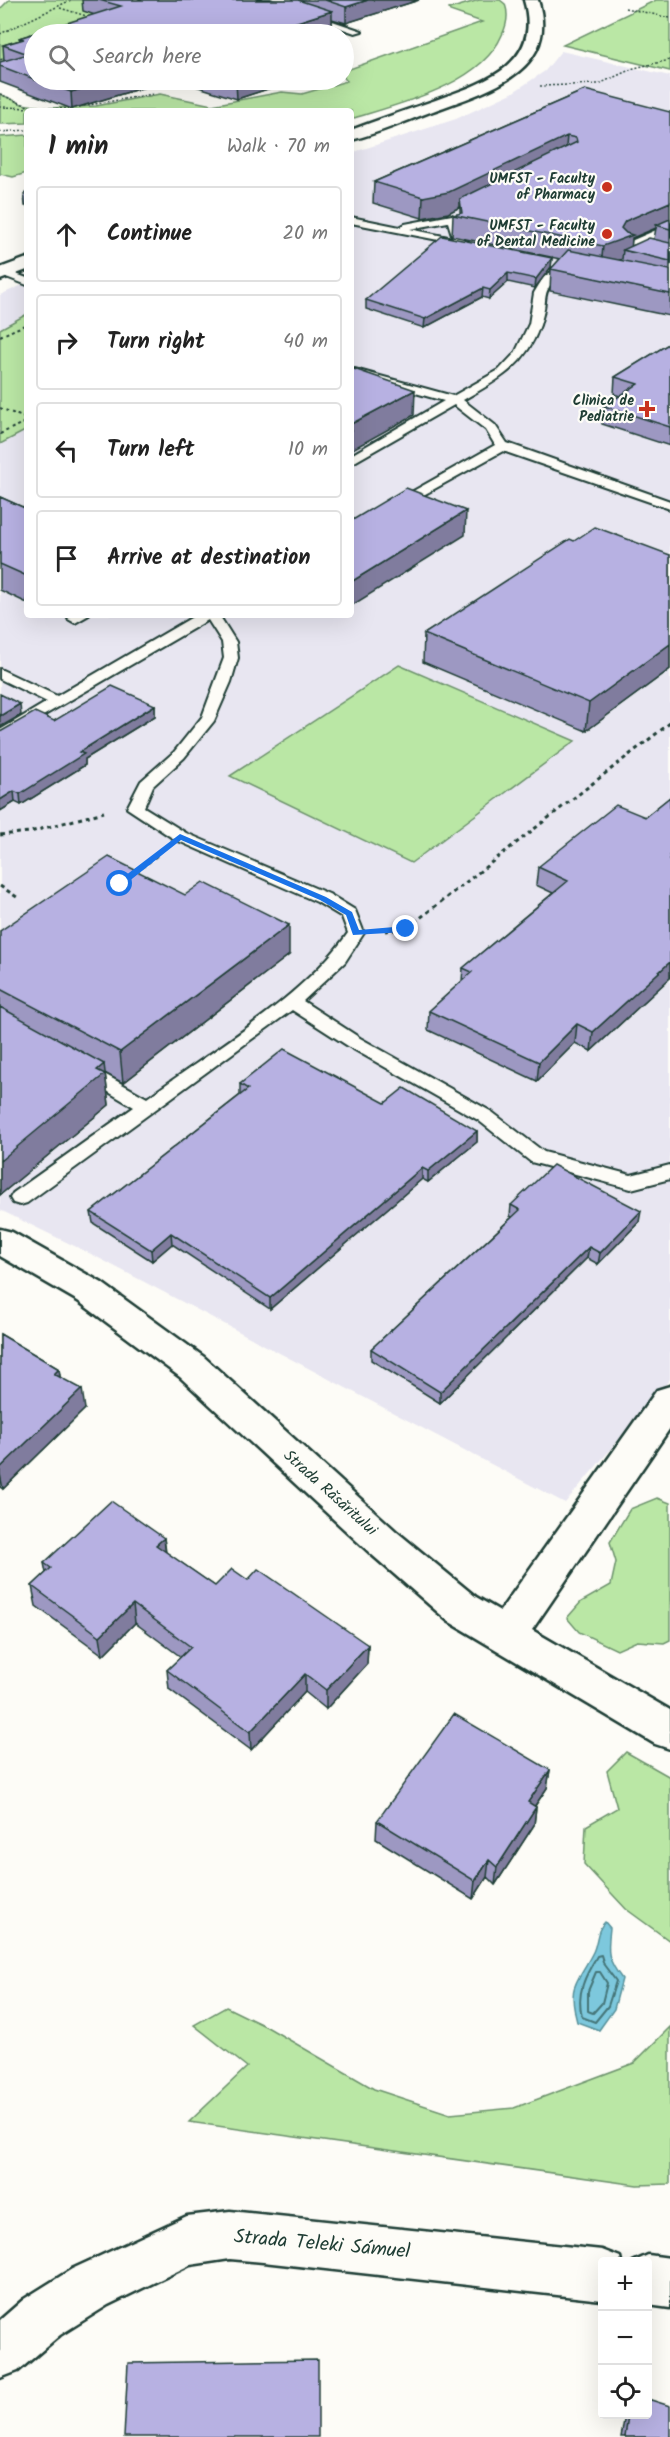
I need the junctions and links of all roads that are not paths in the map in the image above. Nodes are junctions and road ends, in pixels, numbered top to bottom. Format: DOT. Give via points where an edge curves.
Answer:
graph roads {
  1 [pos="262,0"];
  2 [pos="531,0"];
  3 [pos="334,24"];
  4 [pos="354,31"];
  5 [pos="358,32"];
  6 [pos="354,134"];
  7 [pos="462,213"];
  8 [pos="452,218"];
  9 [pos="354,221"];
  10 [pos="394,229"];
  11 [pos="670,229"];
  12 [pos="459,242"];
  13 [pos="480,247"];
  14 [pos="670,258"];
  15 [pos="24,264"];
  16 [pos="583,269"];
  17 [pos="2,274"];
  18 [pos="24,281"];
  19 [pos="354,372"];
  20 [pos="456,400"];
  21 [pos="502,446"];
  22 [pos="354,458"];
  23 [pos="670,505"];
  24 [pos="354,529"];
  25 [pos="201,618"];
  26 [pos="214,618"];
  27 [pos="0,673"];
  28 [pos="57,702"];
  29 [pos="0,736"];
  30 [pos="292,1002"];
  31 [pos="74,1065"];
  32 [pos="147,1106"];
  33 [pos="670,1173"];
  34 [pos="20,1198"];
  35 [pos="0,1241"];
  36 [pos="670,1400"];
  37 [pos="506,1635"];
  38 [pos="670,1731"];
  39 [pos="598,2274"];
  40 [pos="652,2281"];
  41 [pos="670,2283"];
  42 [pos="0,2353"];
  1 -- 3 [label="lane"];
  2 -- 6 [label="street" via="537,21 531,49 491,84"];
  4 -- 5 [label="lane"];
  7 -- 8 [label="lane"];
  8 -- 10 [label="lane"];
  8 -- 12 [label="lane"];
  9 -- 10 [label="lane"];
  10 -- 12 [label="lane"];
  11 -- 14 [label="street" via="630,248 640,257"];
  12 -- 13 [label="lane"];
  15 -- 17 [label="street"];
  16 -- 20 [label="lane" via="559,264 539,293 535,324 520,354 502,372"];
  17 -- 18 [label="lane"];
  19 -- 20 [label="lane"];
  20 -- 21 [label="lane" via="491,428"];
  20 -- 22 [label="lane"];
  21 -- 23 [label="lane"];
  21 -- 24 [label="lane"];
  25 -- 28 [label="lane"];
  26 -- 30 [label="lane" via="229,642 231,658 224,682 208,718 179,755 146,784 135,808 180,837 323,898 349,914 356,933 339,958"];
  27 -- 28 [label="lane"];
  28 -- 29 [label="lane"];
  30 -- 32 [label="lane"];
  30 -- 33 [label="lane" via="485,1116 538,1157 631,1182"];
  31 -- 32 [label="lane"];
  32 -- 34 [label="lane"];
  35 -- 37 [label="street, Strada Răsăritului" via="90,1292 192,1366 384,1543 453,1602"];
  36 -- 37 [label="street"];
  37 -- 38 [label="street, Strada Răsăritului"];
  39 -- 42 [label="street, Strada Teleki Sámuel" via="230,2235 187,2241 90,2287 42,2317"];
  40 -- 41 [label="street"];
}
